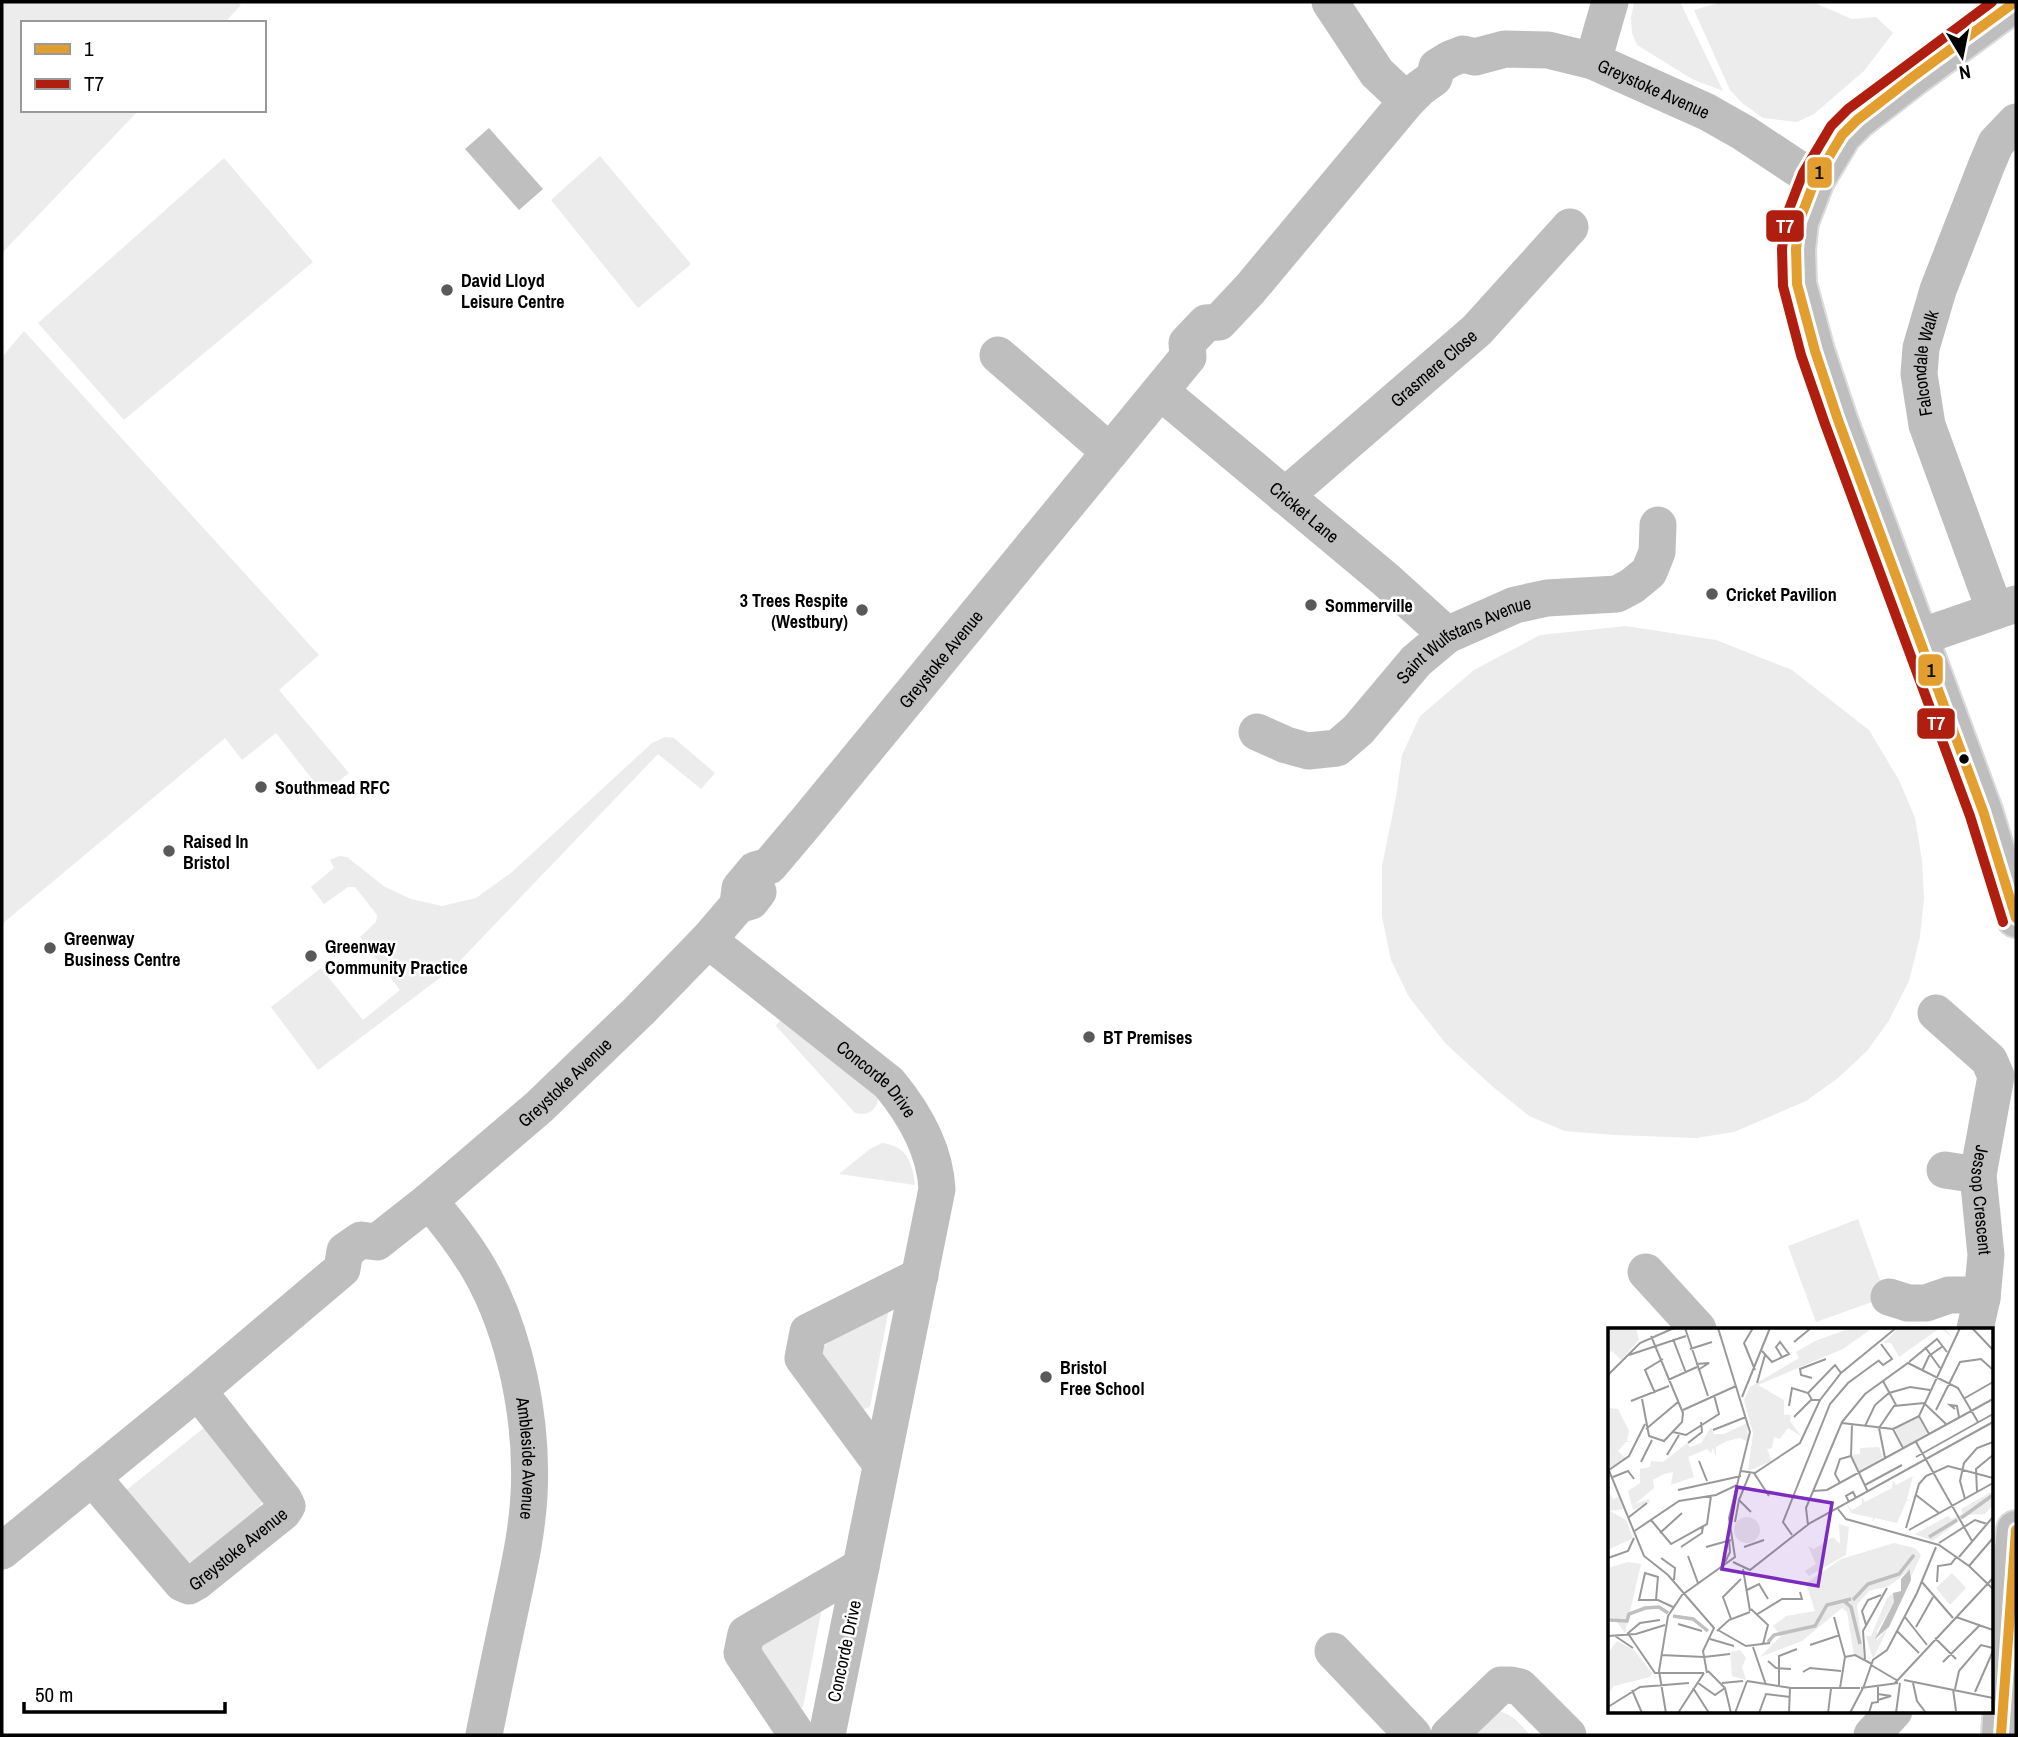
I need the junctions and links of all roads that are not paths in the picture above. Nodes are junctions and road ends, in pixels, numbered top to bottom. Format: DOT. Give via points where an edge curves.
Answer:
graph roads {
  1 [pos="1330,2"];
  2 [pos="1610,2"];
  3 [pos="2015,2"];
  4 [pos="1593,61"];
  5 [pos="1421,90"];
  6 [pos="2016,122"];
  7 [pos="1815,180"];
  8 [pos="1570,227"];
  9 [pos="998,355"];
  10 [pos="1161,392"];
  11 [pos="1110,452"];
  12 [pos="1285,496"];
  13 [pos="1658,525"];
  14 [pos="2006,608"];
  15 [pos="1447,635"];
  16 [pos="1920,637"];
  17 [pos="1257,732"];
  18 [pos="2016,918"];
  19 [pos="708,940"];
  20 [pos="1936,1013"];
  21 [pos="429,1201"];
  22 [pos="1646,1272"];
  23 [pos="920,1276"];
  24 [pos="1889,1297"];
  25 [pos="1979,1314"];
  26 [pos="1697,1328"];
  27 [pos="198,1391"];
  28 [pos="881,1464"];
  29 [pos="92,1477"];
  30 [pos="2016,1530"];
  31 [pos="2,1550"];
  32 [pos="861,1567"];
  33 [pos="1333,1651"];
  34 [pos="1893,1712"];
  35 [pos="2006,1725"];
  36 [pos="484,1735"];
  37 [pos="797,1735"];
  38 [pos="827,1735"];
  39 [pos="1413,1735"];
  40 [pos="1449,1735"];
  41 [pos="1568,1735"];
  42 [pos="1872,1735"];
  1 -- 5 [label="street" via="1377,73"];
  2 -- 4 [label="street"];
  3 -- 7 [label="main road" via="1857,120 1842,135"];
  4 -- 5 [label="street, Greystoke Avenue" via="1548,50 1505,49 1475,57 1463,54 1437,67"];
  4 -- 7 [label="street, Greystoke Avenue" via="1707,112"];
  5 -- 10 [label="street, Greystoke Avenue" via="1219,322 1220,336 1214,343 1200,358 1188,357"];
  6 -- 14 [label="street, Falcondale Walk" via="1996,143 1938,290 1921,348 1919,374 1927,425"];
  7 -- 16 [label="main road" via="1799,222 1797,284 1838,419"];
  8 -- 12 [label="street, Grasmere Close" via="1477,330"];
  9 -- 11 [label="street"];
  10 -- 11 [label="street, Greystoke Avenue"];
  10 -- 12 [label="street, Cricket Lane"];
  11 -- 19 [label="street, Greystoke Avenue" via="769,866 755,870 740,888 738,905"];
  12 -- 15 [label="street, Cricket Lane"];
  13 -- 15 [label="street, Saint Wulfstans Avenue" via="1657,552 1650,572 1617,594 1547,598 1515,606"];
  14 -- 16 [label="street"];
  15 -- 17 [label="street, Saint Wulfstans Avenue" via="1416,660 1358,730 1337,748 1308,751"];
  16 -- 18 [label="main road"];
  19 -- 21 [label="street, Greystoke Avenue" via="539,1107"];
  19 -- 23 [label="street, Concorde Drive" via="889,1083 904,1101 936,1170 937,1189"];
  20 -- 25 [label="street, Jessop Crescent" via="1989,1060 1996,1076 1961,1172 1986,1255"];
  21 -- 27 [label="street, Greystoke Avenue" via="377,1242 376,1257 357,1271 342,1269"];
  21 -- 36 [label="street, Ambleside Avenue" via="479,1269 502,1317 515,1364 529,1452 522,1553"];
  22 -- 26 [label="street"];
  23 -- 28 [label="street, Concorde Drive"];
  23 -- 28 [label="street" via="808,1332 803,1358"];
  24 -- 25 [label="street" via="1926,1303 1949,1295 1971,1295"];
  27 -- 29 [label="street, Greystoke Avenue"];
  27 -- 29 [label="street, Greystoke Avenue" via="276,1489 287,1506 283,1512 188,1587"];
  28 -- 32 [label="street, Concorde Drive"];
  29 -- 31 [label="street, Greystoke Avenue"];
  30 -- 35 [label="main road"];
  32 -- 37 [label="street, Concorde Drive" via="746,1634 742,1653"];
  32 -- 38 [label="street, Concorde Drive"];
  33 -- 39 [label="street"];
  34 -- 42 [label="street"];
  40 -- 41 [label="street" via="1501,1685 1520,1687"];
}
